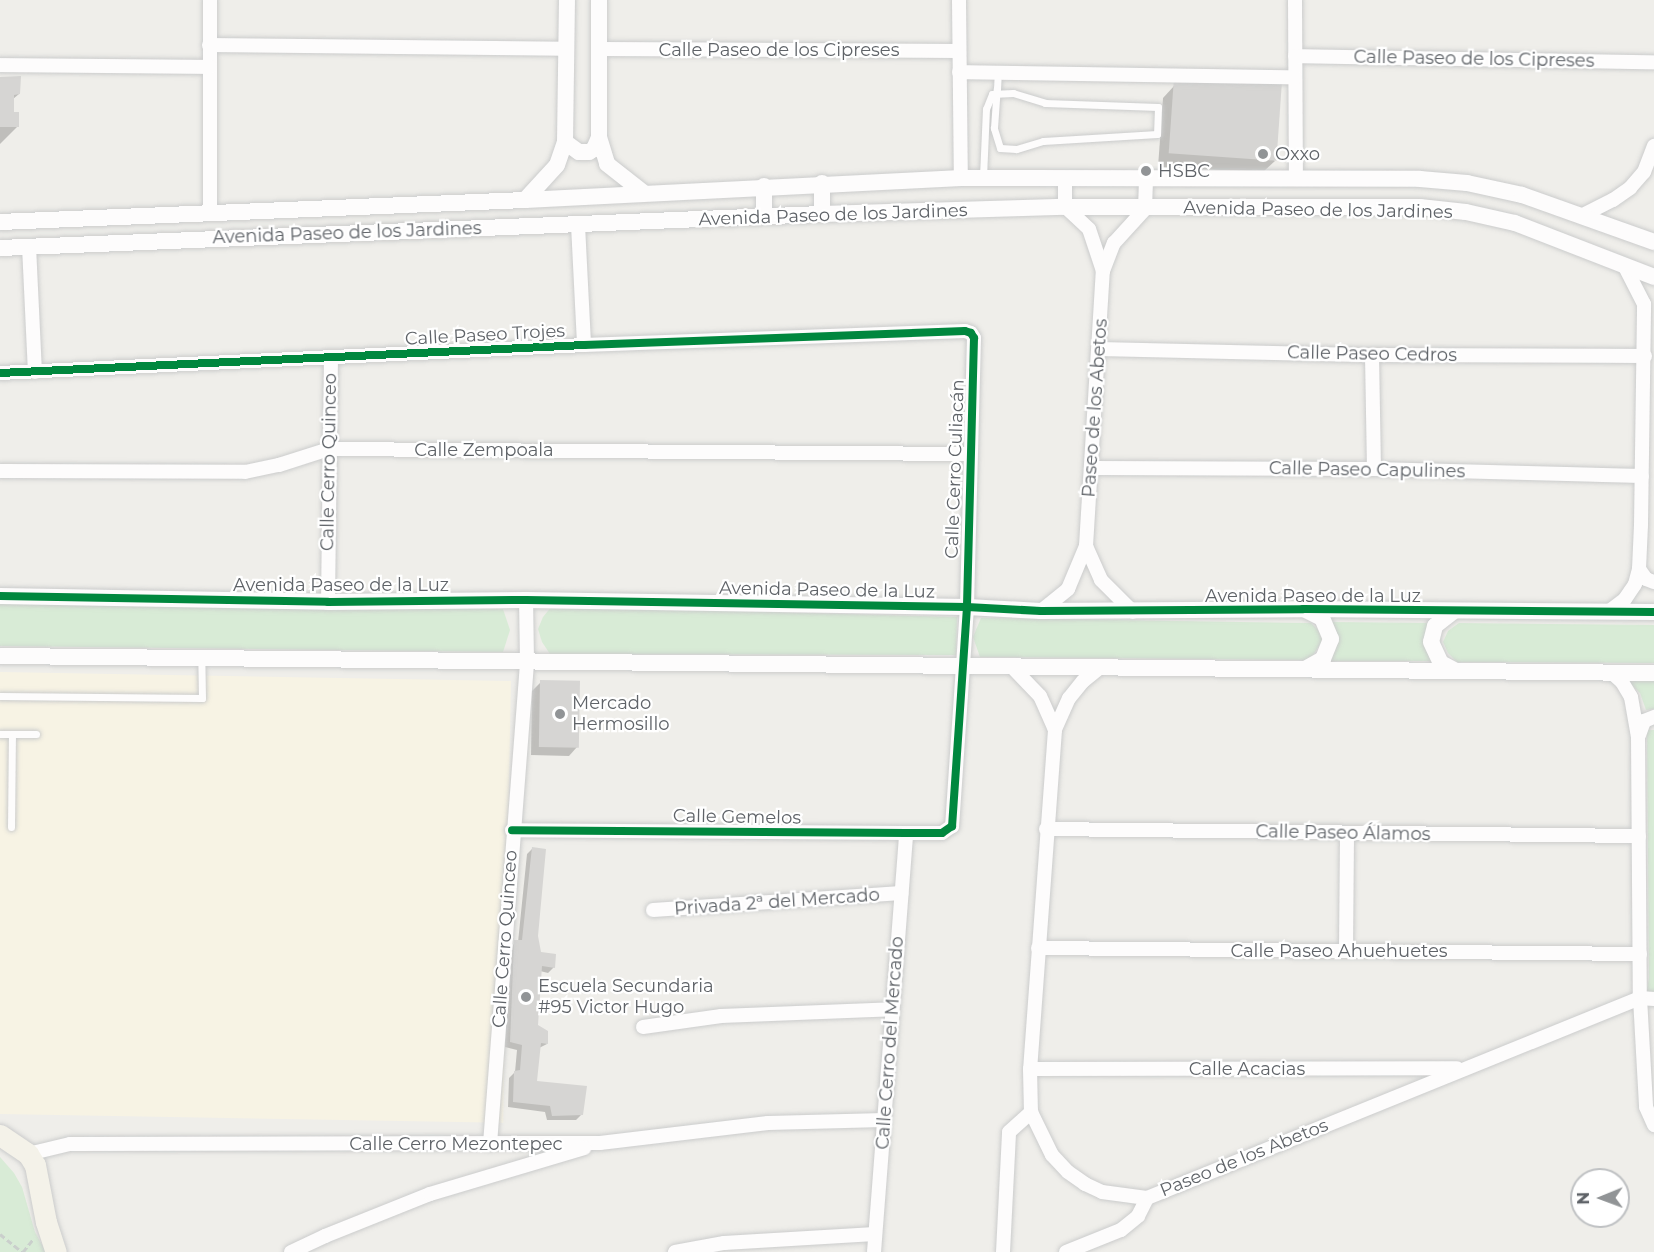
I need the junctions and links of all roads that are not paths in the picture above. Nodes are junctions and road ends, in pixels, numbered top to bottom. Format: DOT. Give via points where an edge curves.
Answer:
graph roads {
  1 [pos="210,0"];
  2 [pos="567,0"];
  3 [pos="599,0"];
  4 [pos="959,0"];
  5 [pos="1295,0"];
  6 [pos="209,45"];
  7 [pos="565,49"];
  8 [pos="598,49"];
  9 [pos="959,51"];
  10 [pos="1295,56"];
  11 [pos="1654,62"];
  12 [pos="0,65"];
  13 [pos="210,67"];
  14 [pos="959,72"];
  15 [pos="998,72"];
  16 [pos="1295,77"];
  17 [pos="599,137"];
  18 [pos="565,142"];
  19 [pos="1654,146"];
  20 [pos="961,178"];
  21 [pos="983,178"];
  22 [pos="1065,178"];
  23 [pos="1146,178"];
  24 [pos="1296,178"];
  25 [pos="822,183"];
  26 [pos="764,186"];
  27 [pos="644,193"];
  28 [pos="525,200"];
  29 [pos="417,204"];
  30 [pos="354,205"];
  31 [pos="1065,207"];
  32 [pos="1145,209"];
  33 [pos="210,213"];
  34 [pos="822,214"];
  35 [pos="764,216"];
  36 [pos="1581,216"];
  37 [pos="0,222"];
  38 [pos="578,225"];
  39 [pos="417,230"];
  40 [pos="355,232"];
  41 [pos="1654,242"];
  42 [pos="29,246"];
  43 [pos="0,248"];
  44 [pos="1624,265"];
  45 [pos="1103,271"];
  46 [pos="1654,277"];
  47 [pos="971,333"];
  48 [pos="1649,338"];
  49 [pos="584,345"];
  50 [pos="1099,349"];
  51 [pos="1372,355"];
  52 [pos="1645,356"];
  53 [pos="331,358"];
  54 [pos="35,372"];
  55 [pos="0,373"];
  56 [pos="328,449"];
  57 [pos="970,454"];
  58 [pos="1091,468"];
  59 [pos="1374,469"];
  60 [pos="0,471"];
  61 [pos="1642,476"];
  62 [pos="1086,546"];
  63 [pos="1639,569"];
  64 [pos="1654,582"];
  65 [pos="0,596"];
  66 [pos="526,600"];
  67 [pos="328,602"];
  68 [pos="967,607"];
  69 [pos="1303,609"];
  70 [pos="1041,611"];
  71 [pos="1454,611"];
  72 [pos="1133,612"];
  73 [pos="1608,612"];
  74 [pos="1654,612"];
  75 [pos="0,656"];
  76 [pos="201,658"];
  77 [pos="527,661"];
  78 [pos="964,667"];
  79 [pos="1012,667"];
  80 [pos="1098,669"];
  81 [pos="1303,669"];
  82 [pos="1454,670"];
  83 [pos="1611,672"];
  84 [pos="1654,673"];
  85 [pos="0,696"];
  86 [pos="1654,717"];
  87 [pos="1055,730"];
  88 [pos="0,734"];
  89 [pos="12,734"];
  90 [pos="36,734"];
  91 [pos="1638,737"];
  92 [pos="11,827"];
  93 [pos="1046,829"];
  94 [pos="512,830"];
  95 [pos="906,833"];
  96 [pos="1347,834"];
  97 [pos="1639,836"];
  98 [pos="901,893"];
  99 [pos="653,910"];
  100 [pos="1038,948"];
  101 [pos="1346,951"];
  102 [pos="1640,954"];
  103 [pos="1647,998"];
  104 [pos="892,1009"];
  105 [pos="643,1027"];
  106 [pos="1464,1068"];
  107 [pos="1030,1069"];
  108 [pos="1031,1112"];
  109 [pos="884,1120"];
  110 [pos="1654,1125"];
  111 [pos="0,1135"];
  112 [pos="600,1143"];
  113 [pos="490,1144"];
  114 [pos="28,1154"];
  115 [pos="1146,1198"];
  116 [pos="875,1233"];
  117 [pos="56,1252"];
  118 [pos="291,1252"];
  119 [pos="675,1252"];
  120 [pos="874,1252"];
  121 [pos="1003,1252"];
  122 [pos="1066,1252"];
  1 -- 6 [label="street"];
  2 -- 7 [label="street"];
  3 -- 8 [label="street"];
  4 -- 9 [label="street"];
  5 -- 10 [label="street"];
  6 -- 7 [label="street"];
  6 -- 13 [label="street"];
  7 -- 18 [label="street"];
  8 -- 9 [label="street, Calle Paseo de los Cipreses"];
  8 -- 17 [label="street"];
  9 -- 14 [label="street"];
  10 -- 11 [label="street, Calle Paseo de los Cipreses"];
  10 -- 16 [label="street"];
  12 -- 13 [label="street"];
  13 -- 33 [label="street"];
  14 -- 15 [label="street"];
  14 -- 20 [label="street"];
  15 -- 16 [label="street"];
  15 -- 21 [label="lane" via="997,89 996,99 996,109 994,128 1000,148 1016,149 1043,141 1157,134 1158,107 1045,103 1013,93 1003,94 992,94 986,110"];
  16 -- 24 [label="street"];
  17 -- 18 [label="street" via="589,152 579,152"];
  17 -- 27 [label="street" via="607,164"];
  18 -- 28 [label="street" via="556,165"];
  19 -- 36 [label="street" via="1644,172 1630,188"];
  20 -- 21 [label="street, Avenida Paseo de los Jardines"];
  20 -- 25 [label="street, Avenida Paseo de los Jardines"];
  21 -- 22 [label="street, Avenida Paseo de los Jardines"];
  22 -- 23 [label="street, Avenida Paseo de los Jardines"];
  22 -- 31 [label="street"];
  23 -- 24 [label="street, Avenida Paseo de los Jardines"];
  23 -- 32 [label="street"];
  24 -- 36 [label="street, Avenida Paseo de los Jardines" via="1467,183 1522,195"];
  25 -- 26 [label="street, Avenida Paseo de los Jardines"];
  25 -- 34 [label="street"];
  26 -- 27 [label="street, Avenida Paseo de los Jardines"];
  26 -- 35 [label="street"];
  27 -- 28 [label="street, Avenida Paseo de los Jardines"];
  28 -- 29 [label="street, Avenida Paseo de los Jardines"];
  29 -- 30 [label="street, Avenida Paseo de los Jardines"];
  29 -- 39 [label="street"];
  30 -- 33 [label="street, Avenida Paseo de los Jardines"];
  30 -- 40 [label="street"];
  31 -- 32 [label="street, Avenida Paseo de los Jardines"];
  31 -- 34 [label="street, Avenida Paseo de los Jardines"];
  31 -- 45 [label="street, Paseo de los Abetos" via="1089,229"];
  32 -- 44 [label="street, Avenida Paseo de los Jardines" via="1420,207 1466,212 1515,223"];
  32 -- 45 [label="street, Paseo de los Abetos" via="1114,243"];
  33 -- 37 [label="street, Avenida Paseo de los Jardines"];
  34 -- 35 [label="street, Avenida Paseo de los Jardines"];
  35 -- 38 [label="street, Avenida Paseo de los Jardines"];
  36 -- 41 [label="street, Avenida Paseo de los Jardines"];
  38 -- 39 [label="street, Avenida Paseo de los Jardines"];
  38 -- 49 [label="street"];
  39 -- 40 [label="street, Avenida Paseo de los Jardines"];
  40 -- 42 [label="street, Avenida Paseo de los Jardines"];
  42 -- 43 [label="street, Avenida Paseo de los Jardines"];
  42 -- 54 [label="street"];
  44 -- 46 [label="street, Avenida Paseo de los Jardines"];
  44 -- 48 [label="street" via="1644,304"];
  45 -- 50 [label="street, Paseo de los Abetos"];
  47 -- 49 [label="street, Calle Paseo Trojes"];
  47 -- 57 [label="street, Calle Cerro Culiacán" via="974,338"];
  48 -- 52 [label="street"];
  49 -- 53 [label="street, Calle Paseo Trojes"];
  50 -- 51 [label="street, Calle Paseo Cedros"];
  50 -- 58 [label="street, Paseo de los Abetos"];
  51 -- 52 [label="street, Calle Paseo Cedros"];
  51 -- 59 [label="street"];
  52 -- 61 [label="street"];
  53 -- 54 [label="street, Calle Paseo Trojes"];
  53 -- 56 [label="street, Calle Cerro Quinceo"];
  54 -- 55 [label="street, Calle Paseo Trojes"];
  56 -- 57 [label="street, Calle Zempoala"];
  56 -- 60 [label="street, Calle Zempoala" via="245,472"];
  56 -- 67 [label="street, Calle Cerro Quinceo"];
  57 -- 68 [label="street, Calle Cerro Culiacán"];
  58 -- 59 [label="street, Calle Paseo Capulines"];
  58 -- 62 [label="street, Paseo de los Abetos"];
  59 -- 61 [label="street, Calle Paseo Capulines"];
  61 -- 63 [label="street"];
  62 -- 70 [label="street, Paseo de los Abetos" via="1068,589"];
  62 -- 72 [label="street, Paseo de los Abetos" via="1101,580"];
  63 -- 64 [label="street"];
  63 -- 73 [label="street" via="1625,599"];
  65 -- 67 [label="street, Avenida Paseo de la Luz"];
  66 -- 67 [label="street, Avenida Paseo de la Luz"];
  66 -- 68 [label="street, Avenida Paseo de la Luz"];
  66 -- 77 [label="street, Calle Cerro Quinceo"];
  68 -- 70 [label="street, Avenida Paseo de la Luz"];
  68 -- 78 [label="street, Calle Cerro Culiacán"];
  69 -- 71 [label="street, Avenida Paseo de la Luz"];
  69 -- 72 [label="street, Avenida Paseo de la Luz"];
  69 -- 81 [label="street" via="1322,618 1331,639 1323,659"];
  70 -- 72 [label="street, Avenida Paseo de la Luz"];
  71 -- 73 [label="street, Avenida Paseo de la Luz"];
  71 -- 82 [label="street" via="1435,626 1431,642 1441,663"];
  73 -- 74 [label="street, Avenida Paseo de la Luz"];
  75 -- 76 [label="street"];
  76 -- 77 [label="street"];
  76 -- 85 [label="lane" via="202,698"];
  77 -- 78 [label="street"];
  77 -- 94 [label="street, Calle Cerro Quinceo"];
  78 -- 79 [label="street"];
  78 -- 95 [label="street, Calle Gemelos" via="955,819 942,832"];
  79 -- 80 [label="street"];
  79 -- 87 [label="street, Paseo de los Abetos" via="1040,696"];
  80 -- 81 [label="street"];
  80 -- 87 [label="street, Paseo de los Abetos" via="1069,698"];
  81 -- 82 [label="street"];
  82 -- 83 [label="street"];
  83 -- 84 [label="street"];
  83 -- 91 [label="street" via="1631,697"];
  86 -- 91 [label="street" via="1644,721"];
  87 -- 93 [label="street, Paseo de los Abetos"];
  88 -- 89 [label="lane"];
  89 -- 90 [label="lane"];
  89 -- 92 [label="lane"];
  91 -- 97 [label="street"];
  93 -- 96 [label="street, Calle Paseo Álamos"];
  93 -- 100 [label="street, Paseo de los Abetos"];
  94 -- 95 [label="street, Calle Gemelos"];
  94 -- 113 [label="street, Calle Cerro Quinceo"];
  95 -- 98 [label="street, Calle Cerro del Mercado"];
  96 -- 97 [label="street, Calle Paseo Álamos"];
  96 -- 101 [label="street"];
  97 -- 102 [label="street"];
  98 -- 99 [label="street, Privada 2ª del Mercado"];
  98 -- 104 [label="street, Calle Cerro del Mercado"];
  100 -- 101 [label="street, Calle Paseo Ahuehuetes"];
  100 -- 107 [label="street, Paseo de los Abetos"];
  101 -- 102 [label="street, Calle Paseo Ahuehuetes"];
  102 -- 103 [label="street"];
  103 -- 106 [label="street, Paseo de los Abetos"];
  103 -- 110 [label="street" via="1646,1107"];
  104 -- 105 [label="street" via="721,1016"];
  104 -- 109 [label="street, Calle Cerro del Mercado"];
  106 -- 107 [label="street, Calle Acacias"];
  106 -- 115 [label="street, Paseo de los Abetos"];
  107 -- 108 [label="street, Paseo de los Abetos"];
  108 -- 115 [label="street, Paseo de los Abetos" via="1052,1155 1068,1172 1102,1192"];
  108 -- 121 [label="street" via="1009,1132"];
  109 -- 112 [label="street, Calle Cerro Mezontepec" via="768,1123"];
  109 -- 116 [label="street, Calle Cerro del Mercado"];
  111 -- 114 [label="main road"];
  112 -- 113 [label="street, Calle Cerro Mezontepec"];
  112 -- 118 [label="street" via="430,1194"];
  113 -- 114 [label="street, Calle Cerro Mezontepec" via="70,1144"];
  114 -- 117 [label="main road" via="35,1165"];
  115 -- 122 [label="street" via="1138,1216 1121,1230"];
  116 -- 119 [label="street" via="724,1243"];
  116 -- 120 [label="street, Calle Cerro del Mercado"];
}
